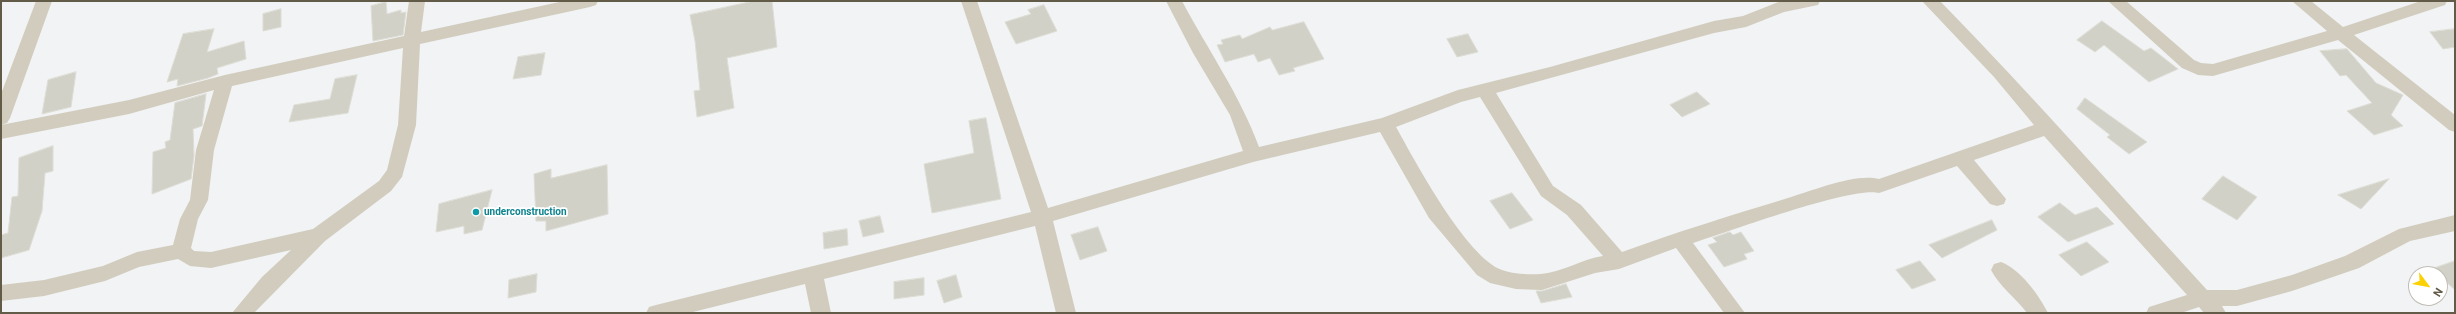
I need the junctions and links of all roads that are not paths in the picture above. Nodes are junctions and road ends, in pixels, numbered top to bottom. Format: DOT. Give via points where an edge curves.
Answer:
graph roads {
  1 [pos="44,1"];
  2 [pos="417,1"];
  3 [pos="590,1"];
  4 [pos="969,1"];
  5 [pos="1174,1"];
  6 [pos="1812,1"];
  7 [pos="1930,1"];
  8 [pos="2116,1"];
  9 [pos="2300,1"];
  10 [pos="2439,1"];
  11 [pos="2339,34"];
  12 [pos="412,41"];
  13 [pos="225,81"];
  14 [pos="1485,90"];
  15 [pos="1,118"];
  16 [pos="1385,124"];
  17 [pos="2455,124"];
  18 [pos="2046,128"];
  19 [pos="1,132"];
  20 [pos="1253,156"];
  21 [pos="1962,159"];
  22 [pos="1998,199"];
  23 [pos="1042,217"];
  24 [pos="2455,223"];
  25 [pos="318,236"];
  26 [pos="1680,239"];
  27 [pos="181,251"];
  28 [pos="1619,261"];
  29 [pos="2001,270"];
  30 [pos="813,274"];
  31 [pos="1,293"];
  32 [pos="2202,298"];
  33 [pos="242,313"];
  34 [pos="656,313"];
  35 [pos="821,313"];
  36 [pos="1066,313"];
  37 [pos="1736,313"];
  38 [pos="2038,313"];
  39 [pos="2156,313"];
  40 [pos="2216,313"];
  1 -- 15 [label="street"];
  2 -- 12 [label="street"];
  3 -- 12 [label="street"];
  4 -- 23 [label="street"];
  5 -- 20 [label="street" via="1201,53 1238,114"];
  6 -- 14 [label="street" via="1781,7 1746,21 1714,27"];
  7 -- 18 [label="street" via="2000,73"];
  8 -- 11 [label="street" via="2178,56 2198,69 2212,70"];
  9 -- 11 [label="street"];
  10 -- 11 [label="street"];
  11 -- 17 [label="street"];
  12 -- 13 [label="street"];
  12 -- 25 [label="street" via="408,125 396,172 385,186"];
  13 -- 19 [label="street" via="129,107"];
  13 -- 27 [label="street" via="205,150 199,200 189,219"];
  14 -- 16 [label="street" via="1458,96"];
  14 -- 28 [label="street" via="1547,191 1574,210"];
  16 -- 20 [label="street"];
  16 -- 28 [label="street" via="1436,213 1465,249 1490,273 1516,281 1542,282 1594,265"];
  18 -- 21 [label="street"];
  18 -- 32 [label="street"];
  20 -- 23 [label="street"];
  21 -- 22 [label="street"];
  21 -- 26 [label="street" via="1879,186 1871,184 1836,191"];
  23 -- 30 [label="street"];
  23 -- 36 [label="street"];
  24 -- 32 [label="street" via="2406,234 2352,262 2292,283 2237,298"];
  25 -- 27 [label="street" via="211,260 190,258"];
  25 -- 33 [label="street"];
  26 -- 28 [label="street"];
  26 -- 37 [label="street"];
  27 -- 31 [label="street" via="137,260 105,273 44,288"];
  29 -- 38 [label="street" via="2023,292"];
  30 -- 34 [label="street"];
  30 -- 35 [label="street"];
  32 -- 39 [label="street"];
  32 -- 40 [label="street"];
}
